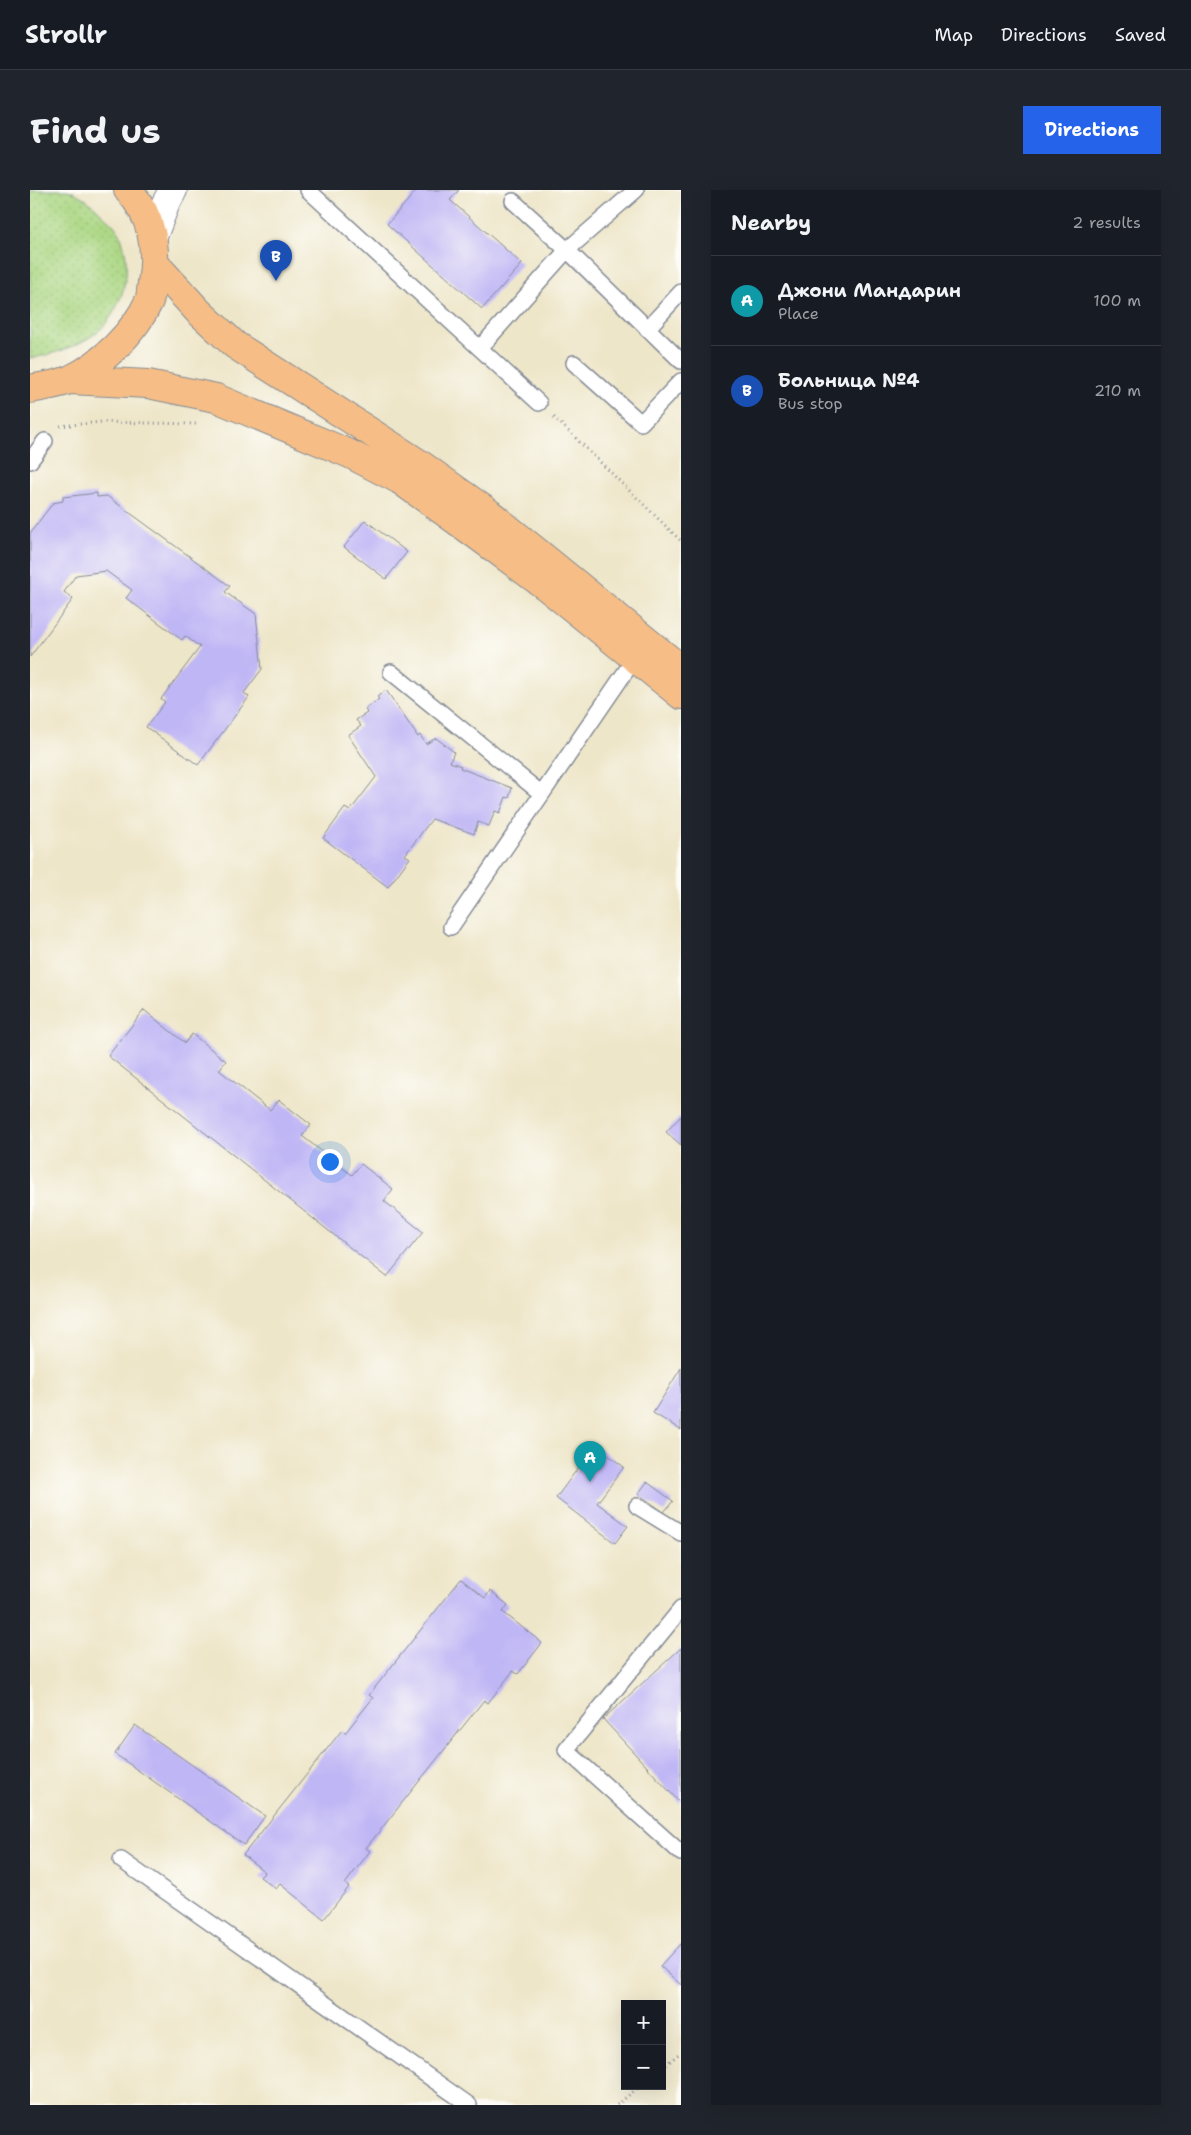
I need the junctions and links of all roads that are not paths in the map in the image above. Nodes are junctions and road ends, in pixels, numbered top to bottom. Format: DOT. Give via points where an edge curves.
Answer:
graph roads {
  1 [pos="128,190"];
  2 [pos="173,190"];
  3 [pos="308,190"];
  4 [pos="636,190"];
  5 [pos="513,201"];
  6 [pos="153,236"];
  7 [pos="568,250"];
  8 [pos="155,264"];
  9 [pos="681,292"];
  10 [pos="647,329"];
  11 [pos="480,348"];
  12 [pos="681,361"];
  13 [pos="574,363"];
  14 [pos="70,380"];
  15 [pos="681,381"];
  16 [pos="30,389"];
  17 [pos="539,403"];
  18 [pos="45,441"];
  19 [pos="30,461"];
  20 [pos="641,650"];
  21 [pos="681,669"];
  22 [pos="391,672"];
  23 [pos="681,695"];
  24 [pos="542,794"];
  25 [pos="451,927"];
  26 [pos="637,1506"];
  27 [pos="681,1533"];
  28 [pos="681,1610"];
  29 [pos="681,1853"];
  30 [pos="121,1860"];
  31 [pos="469,2105"];
  1 -- 6 [label="main road" via="138,200"];
  2 -- 6 [label="street"];
  3 -- 11 [label="lane"];
  4 -- 7 [label="lane"];
  5 -- 7 [label="lane"];
  6 -- 8 [label="main road"];
  7 -- 10 [label="lane"];
  7 -- 11 [label="lane"];
  8 -- 14 [label="main road" via="149,301 127,334 104,359"];
  8 -- 20 [label="main road" via="235,345 417,462 489,513"];
  9 -- 10 [label="lane"];
  10 -- 12 [label="lane"];
  11 -- 17 [label="lane"];
  13 -- 15 [label="lane" via="641,423"];
  14 -- 16 [label="main road"];
  14 -- 20 [label="main road" via="148,384 216,398 350,454 400,480 548,588"];
  18 -- 19 [label="lane"];
  20 -- 21 [label="main road"];
  20 -- 23 [label="main road"];
  20 -- 24 [label="lane"];
  22 -- 24 [label="lane"];
  24 -- 25 [label="lane"];
  26 -- 27 [label="lane"];
  28 -- 29 [label="lane" via="566,1750"];
  30 -- 31 [label="lane"];
}
